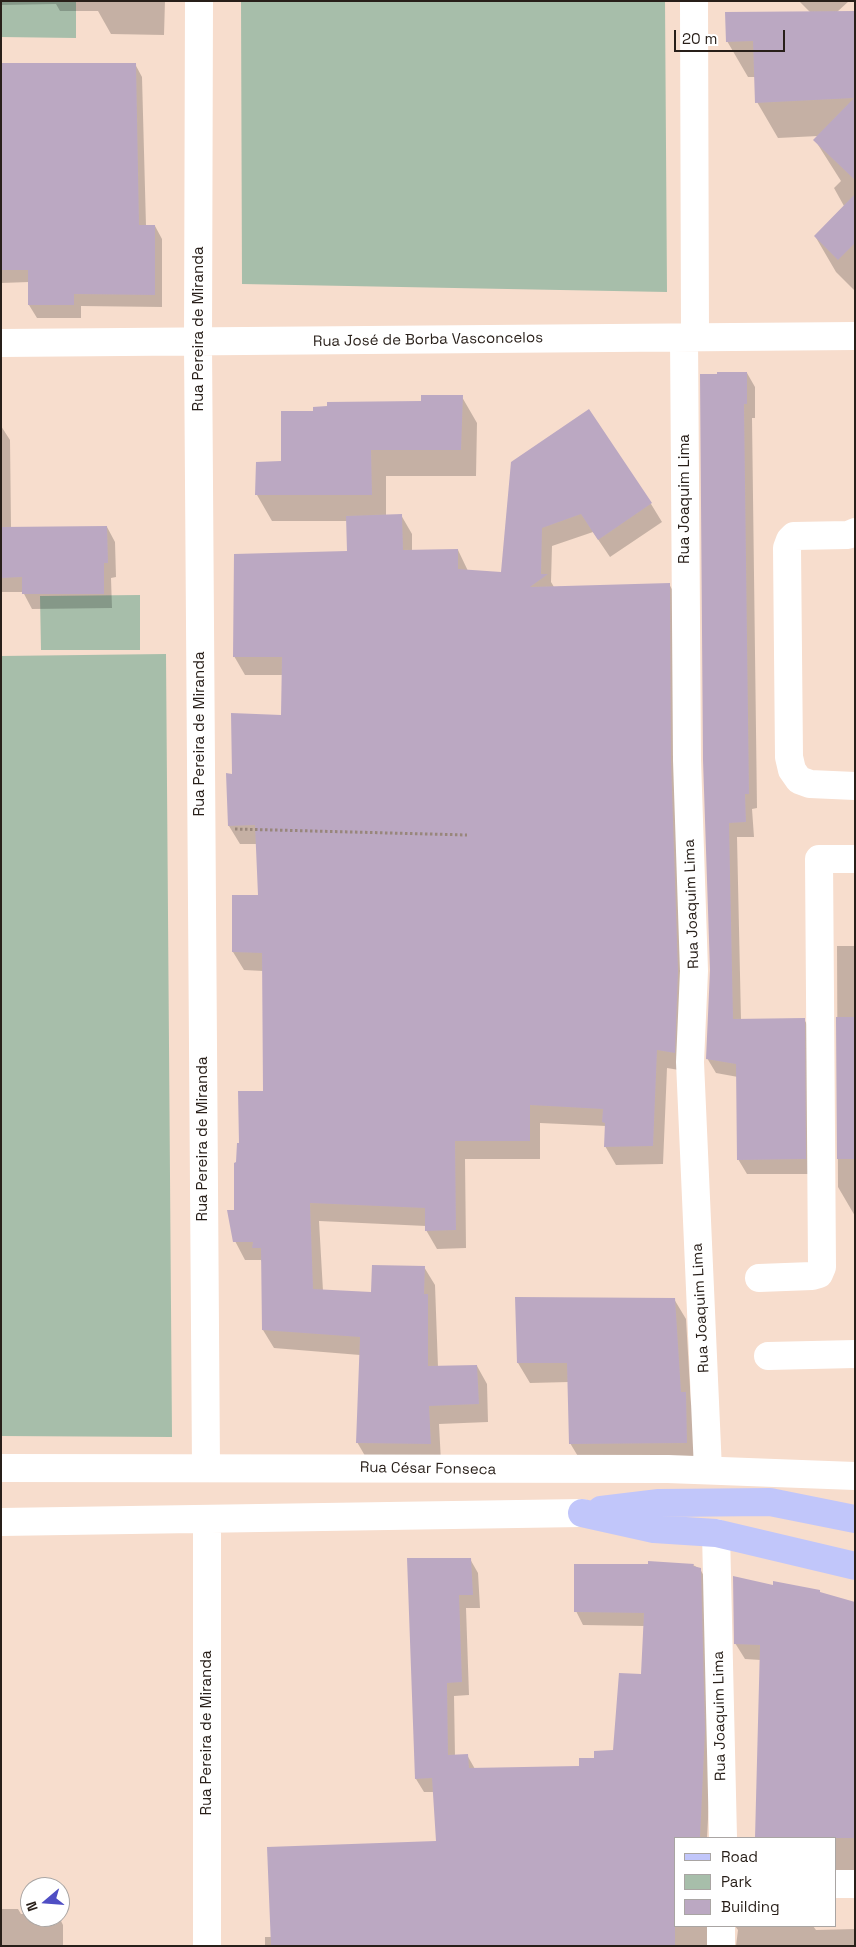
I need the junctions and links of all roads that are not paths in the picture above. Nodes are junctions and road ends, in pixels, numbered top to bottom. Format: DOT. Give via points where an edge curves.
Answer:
graph roads {
  1 [pos="200,1"];
  2 [pos="694,1"];
  3 [pos="855,336"];
  4 [pos="689,337"];
  5 [pos="1,343"];
  6 [pos="198,343"];
  7 [pos="855,532"];
  8 [pos="855,786"];
  9 [pos="855,859"];
  10 [pos="759,1278"];
  11 [pos="855,1354"];
  12 [pos="768,1356"];
  13 [pos="206,1467"];
  14 [pos="1,1468"];
  15 [pos="708,1470"];
  16 [pos="855,1476"];
  17 [pos="582,1513"];
  18 [pos="855,1519"];
  19 [pos="207,1521"];
  20 [pos="1,1522"];
  21 [pos="716,1533"];
  22 [pos="855,1566"];
  23 [pos="723,1837"];
  24 [pos="836,1884"];
  25 [pos="855,1884"];
  26 [pos="721,1927"];
  27 [pos="207,1946"];
  28 [pos="721,1946"];
  1 -- 6 [label="street, Rua Pereira de Miranda"];
  2 -- 4 [label="street, Rua Joaquim Lima"];
  3 -- 4 [label="street, Rua José de Borba Vasconcelos"];
  4 -- 6 [label="street, Rua José de Borba Vasconcelos"];
  4 -- 15 [label="street, Rua Joaquim Lima" via="687,760 694,972 690,1062"];
  5 -- 6 [label="street, Rua José de Borba Vasconcelos"];
  6 -- 13 [label="street, Rua Pereira de Miranda"];
  7 -- 8 [label="street" via="848,535 794,536 787,548 789,757 792,770 799,780 810,784"];
  9 -- 10 [label="street" via="819,859 822,1267 819,1274 812,1276"];
  11 -- 12 [label="street"];
  13 -- 14 [label="street, Rua César Fonseca"];
  13 -- 15 [label="street, Rua César Fonseca"];
  15 -- 16 [label="street, Rua César Fonseca"];
  17 -- 18 [label="main road" via="659,1503 770,1502"];
  17 -- 19 [label="street"];
  17 -- 21 [label="main road" via="654,1529"];
  19 -- 20 [label="street"];
  19 -- 27 [label="street, Rua Pereira de Miranda"];
  21 -- 22 [label="main road"];
  21 -- 23 [label="street, Rua Joaquim Lima"];
  24 -- 25 [label="street"];
  26 -- 28 [label="street"];
}
